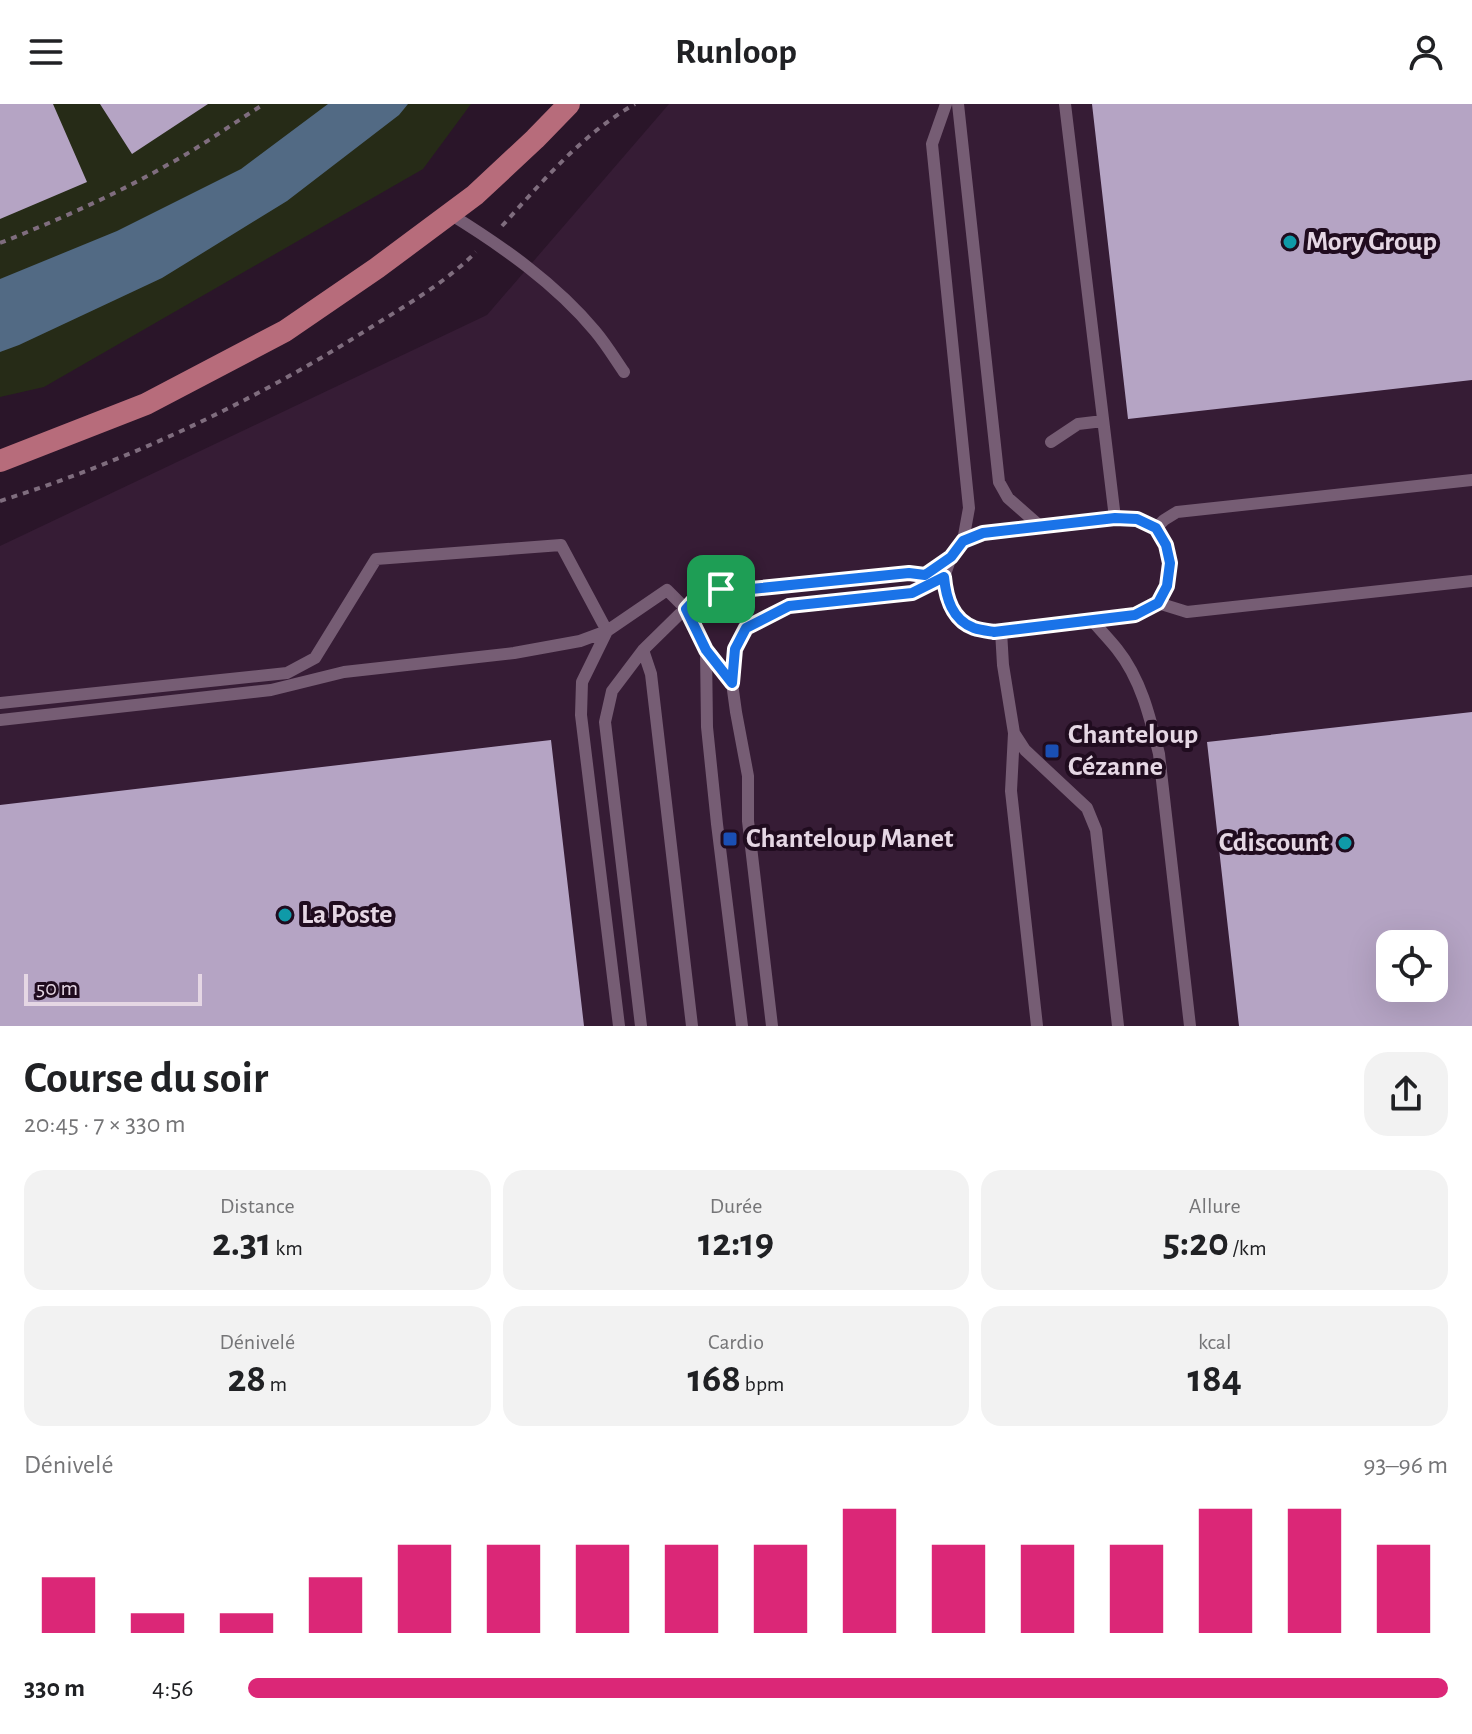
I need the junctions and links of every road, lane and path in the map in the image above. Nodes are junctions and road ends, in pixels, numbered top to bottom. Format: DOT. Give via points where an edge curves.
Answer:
graph roads {
  1 [pos="264,104"];
  2 [pos="569,104"];
  3 [pos="635,104"];
  4 [pos="946,104"];
  5 [pos="958,104"];
  6 [pos="1065,104"];
  7 [pos="450,214"];
  8 [pos="490,238"];
  9 [pos="0,243"];
  10 [pos="624,372"];
  11 [pos="1103,421"];
  12 [pos="1051,442"];
  13 [pos="0,461"];
  14 [pos="1472,480"];
  15 [pos="0,501"];
  16 [pos="1115,518"];
  17 [pos="1041,527"];
  18 [pos="1156,528"];
  19 [pos="963,541"];
  20 [pos="951,557"];
  21 [pos="944,577"];
  22 [pos="1472,581"];
  23 [pos="1158,603"];
  24 [pos="686,609"];
  25 [pos="1092,620"];
  26 [pos="607,631"];
  27 [pos="1001,631"];
  28 [pos="643,650"];
  29 [pos="706,650"];
  30 [pos="732,683"];
  31 [pos="0,703"];
  32 [pos="0,720"];
  33 [pos="1014,733"];
  34 [pos="619,1026"];
  35 [pos="641,1026"];
  36 [pos="692,1026"];
  37 [pos="742,1026"];
  38 [pos="772,1026"];
  39 [pos="1037,1026"];
  40 [pos="1118,1026"];
  41 [pos="1190,1026"];
  1 -- 9 [label="path" via="171,163"];
  2 -- 7 [label="main road"];
  3 -- 8 [label="path" via="609,119 555,167"];
  4 -- 19 [label="lane" via="932,144 969,508"];
  5 -- 17 [label="lane" via="999,482 1008,498"];
  6 -- 11 [label="lane"];
  7 -- 8 [label="lane"];
  7 -- 13 [label="main road" via="285,331 146,404"];
  8 -- 10 [label="lane" via="564,298"];
  8 -- 15 [label="path" via="415,299 234,407 144,449"];
  11 -- 12 [label="lane" via="1078,424"];
  11 -- 16 [label="lane"];
  14 -- 18 [label="lane" via="1177,512"];
  16 -- 17 [label="lane"];
  16 -- 18 [label="lane" via="1137,519"];
  17 -- 19 [label="lane" via="983,533"];
  18 -- 23 [label="lane" via="1170,563"];
  19 -- 20 [label="lane"];
  20 -- 21 [label="lane"];
  20 -- 24 [label="lane" via="925,575 721,589 696,598"];
  21 -- 27 [label="lane" via="946,597 957,616 972,628"];
  21 -- 30 [label="lane" via="912,593 789,606 746,628 735,649"];
  22 -- 23 [label="lane" via="1187,612"];
  23 -- 25 [label="lane" via="1135,615"];
  24 -- 26 [label="lane" via="667,590"];
  24 -- 28 [label="lane"];
  24 -- 29 [label="lane"];
  25 -- 27 [label="lane"];
  25 -- 41 [label="lane" via="1119,651 1139,687 1159,754"];
  26 -- 31 [label="lane" via="561,545 376,559 315,658 287,673"];
  26 -- 32 [label="lane" via="514,653 344,672 271,690"];
  26 -- 34 [label="lane" via="582,682 581,715"];
  27 -- 33 [label="lane"];
  28 -- 35 [label="lane" via="612,691 605,722"];
  28 -- 36 [label="lane" via="651,674"];
  29 -- 30 [label="lane"];
  29 -- 37 [label="lane" via="707,727"];
  30 -- 38 [label="lane" via="748,776 748,821"];
  33 -- 39 [label="lane" via="1011,791"];
  33 -- 40 [label="lane" via="1087,808 1096,830"];
}
